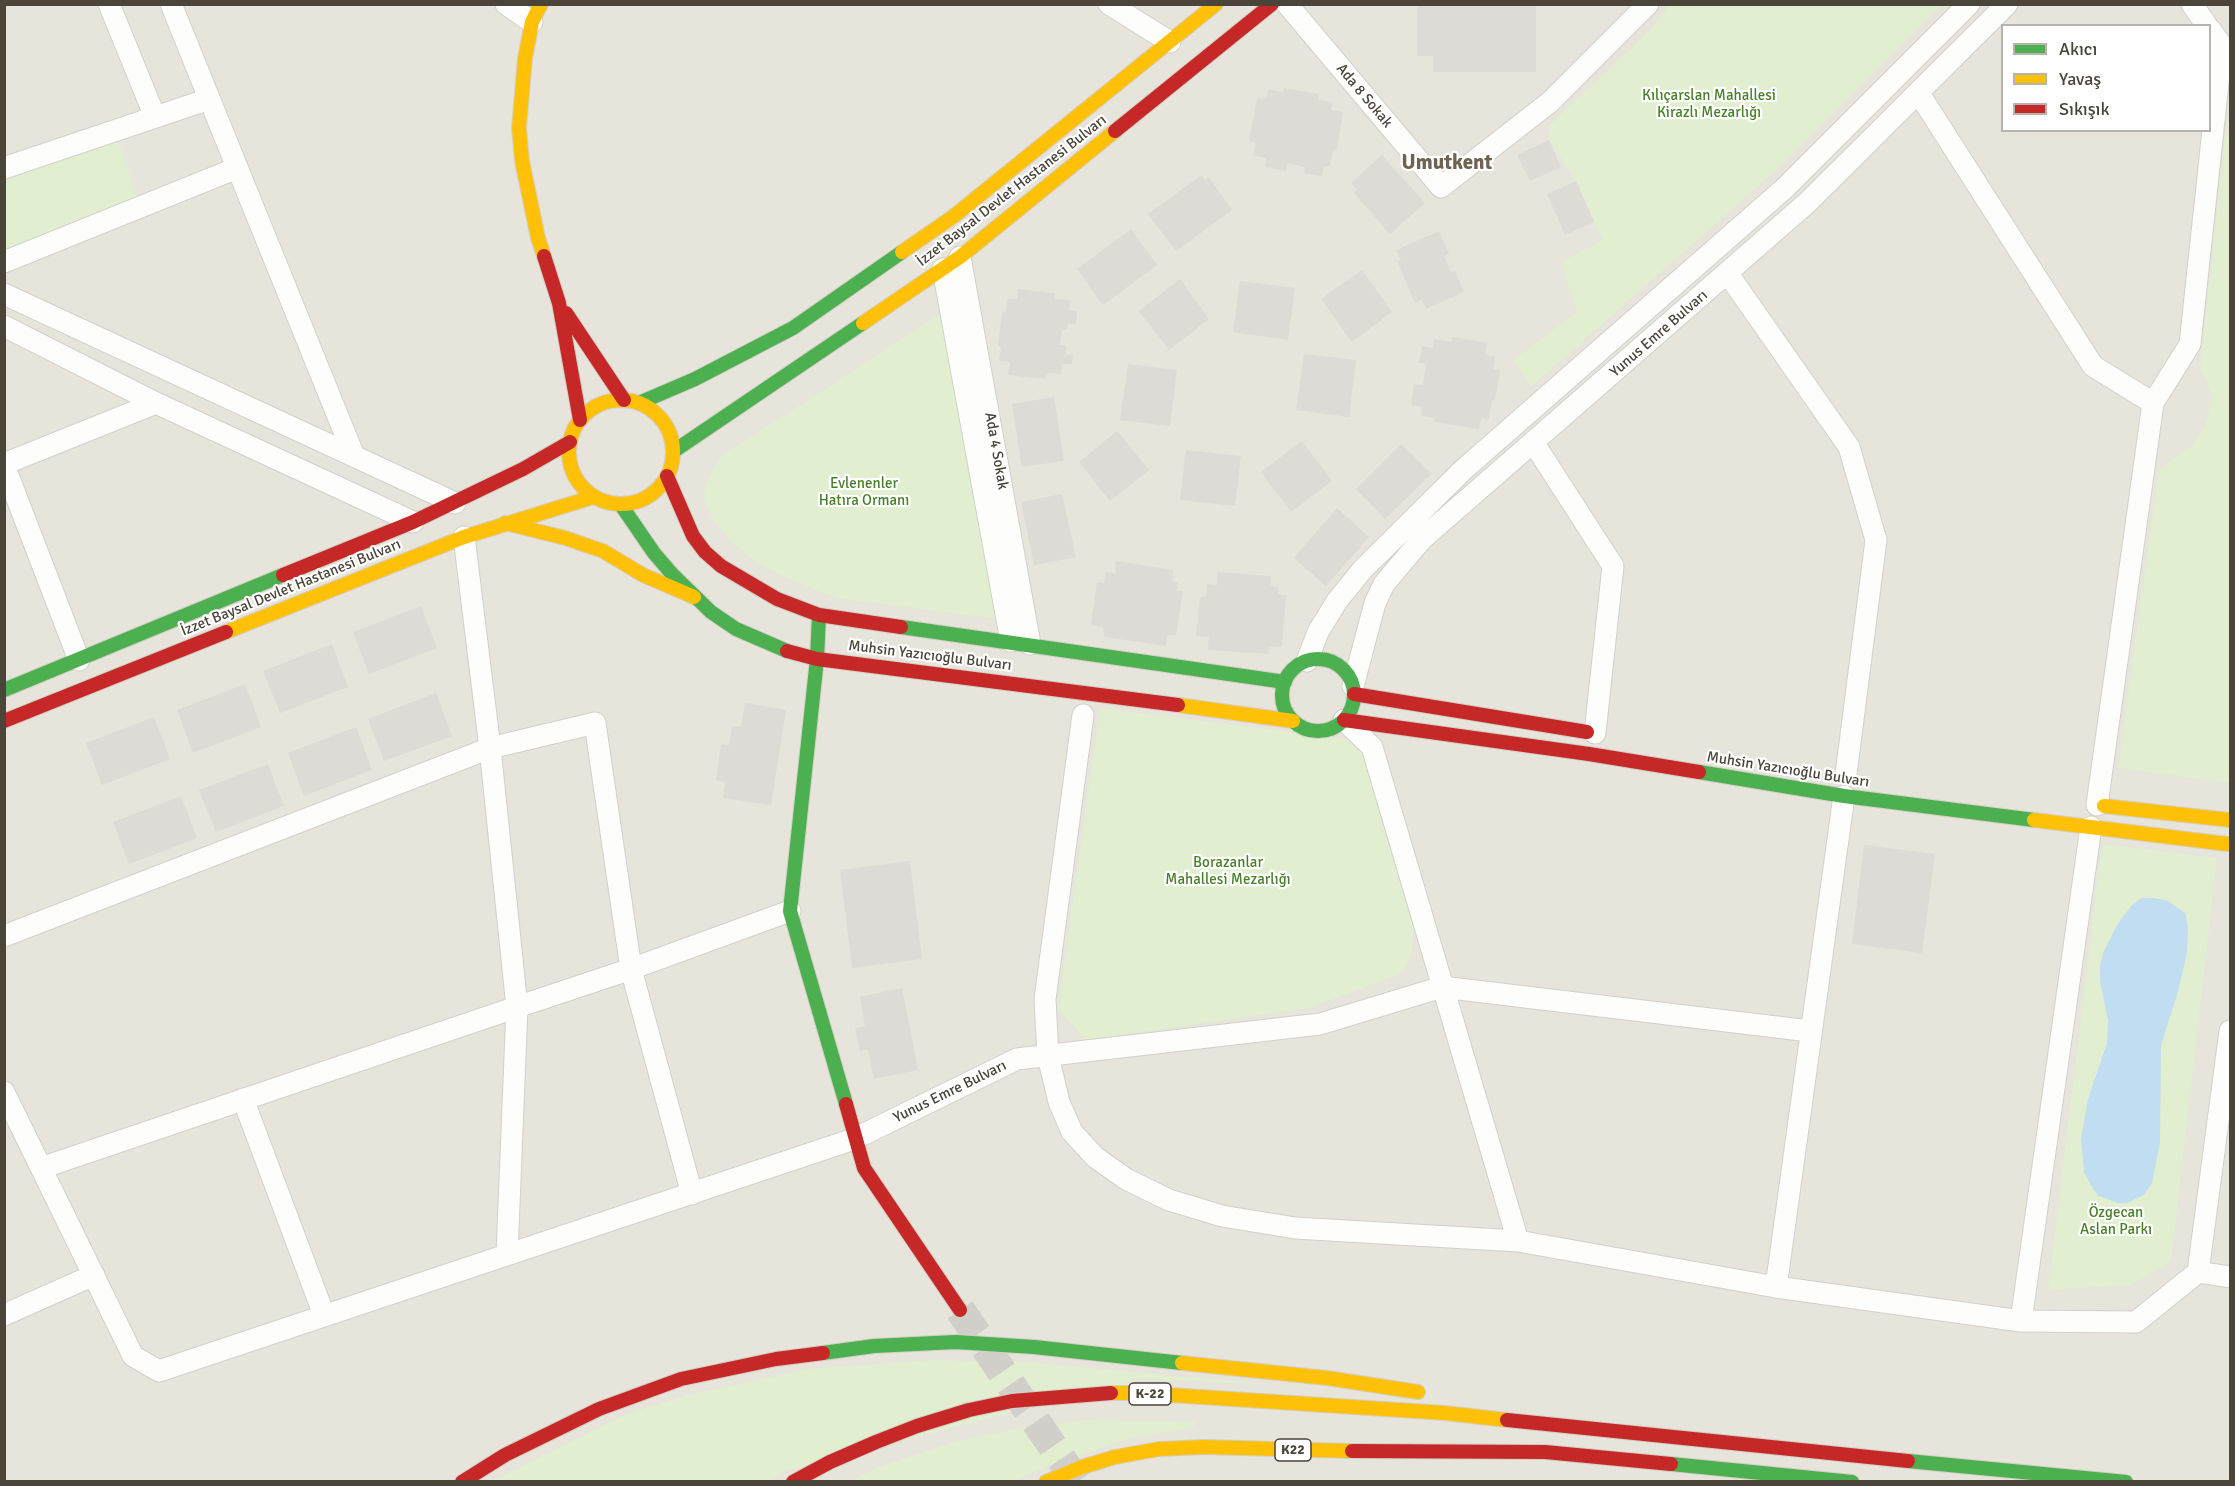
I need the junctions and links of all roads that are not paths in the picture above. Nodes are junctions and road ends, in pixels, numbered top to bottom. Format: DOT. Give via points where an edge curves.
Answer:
graph roads {
  1 [pos="109,4"];
  2 [pos="171,4"];
  3 [pos="506,4"];
  4 [pos="1108,4"];
  5 [pos="1216,4"];
  6 [pos="1272,4"];
  7 [pos="1287,4"];
  8 [pos="1648,4"];
  9 [pos="1969,4"];
  10 [pos="2007,4"];
  11 [pos="2192,4"];
  12 [pos="537,13"];
  13 [pos="2206,24"];
  14 [pos="2211,31"];
  15 [pos="1170,42"];
  16 [pos="2226,52"];
  17 [pos="1918,92"];
  18 [pos="209,99"];
  19 [pos="154,117"];
  20 [pos="4,168"];
  21 [pos="237,168"];
  22 [pos="4,262"];
  23 [pos="951,263"];
  24 [pos="1728,274"];
  25 [pos="4,294"];
  26 [pos="559,303"];
  27 [pos="4,326"];
  28 [pos="624,400"];
  29 [pos="156,403"];
  30 [pos="2153,403"];
  31 [pos="639,404"];
  32 [pos="580,420"];
  33 [pos="570,442"];
  34 [pos="1533,442"];
  35 [pos="674,451"];
  36 [pos="354,456"];
  37 [pos="4,465"];
  38 [pos="667,476"];
  39 [pos="593,497"];
  40 [pos="455,503"];
  41 [pos="621,505"];
  42 [pos="413,522"];
  43 [pos="505,523"];
  44 [pos="464,537"];
  45 [pos="696,598"];
  46 [pos="819,615"];
  47 [pos="1020,643"];
  48 [pos="817,658"];
  49 [pos="79,660"];
  50 [pos="1307,661"];
  51 [pos="1285,682"];
  52 [pos="4,690"];
  53 [pos="1354,690"];
  54 [pos="1083,715"];
  55 [pos="1344,720"];
  56 [pos="4,721"];
  57 [pos="1293,721"];
  58 [pos="1600,734"];
  59 [pos="490,748"];
  60 [pos="1846,774"];
  61 [pos="1844,796"];
  62 [pos="2091,805"];
  63 [pos="2230,820"];
  64 [pos="2091,827"];
  65 [pos="2229,848"];
  66 [pos="790,910"];
  67 [pos="4,936"];
  68 [pos="631,969"];
  69 [pos="1442,987"];
  70 [pos="517,1007"];
  71 [pos="1810,1031"];
  72 [pos="2230,1031"];
  73 [pos="1048,1056"];
  74 [pos="4,1092"];
  75 [pos="243,1100"];
  76 [pos="855,1138"];
  77 [pos="42,1168"];
  78 [pos="692,1194"];
  79 [pos="1518,1241"];
  80 [pos="507,1254"];
  81 [pos="2198,1272"];
  82 [pos="94,1275"];
  83 [pos="2230,1277"];
  84 [pos="1776,1287"];
  85 [pos="960,1310"];
  86 [pos="4,1315"];
  87 [pos="324,1315"];
  88 [pos="2021,1321"];
  89 [pos="1429,1394"];
  90 [pos="1462,1401"];
  91 [pos="1521,1420"];
  92 [pos="1487,1439"];
  93 [pos="1545,1452"];
  94 [pos="462,1482"];
  95 [pos="793,1482"];
  96 [pos="1046,1482"];
  97 [pos="1852,1482"];
  98 [pos="2126,1482"];
  1 -- 19 [label="street"];
  2 -- 18 [label="street"];
  3 -- 12 [label="street"];
  4 -- 15 [label="street"];
  5 -- 15 [label="main road, İzzet Baysal Devlet Hastanesi Bulvarı"];
  6 -- 23 [label="main road, İzzet Baysal Devlet Hastanesi Bulvarı"];
  7 -- 8 [label="street, Ada 8 Sokak" via="1441,187 1550,102"];
  9 -- 50 [label="street" via="1786,187 1463,470 1363,569 1336,602"];
  10 -- 17 [label="street, Yunus Emre Bulvarı"];
  11 -- 13 [label="street"];
  12 -- 26 [label="main road" via="521,92 519,128 538,238"];
  14 -- 16 [label="street"];
  15 -- 31 [label="main road, İzzet Baysal Devlet Hastanesi Bulvarı" via="954,216 793,328"];
  16 -- 30 [label="street" via="2190,344"];
  17 -- 24 [label="street, Yunus Emre Bulvarı" via="1808,202"];
  17 -- 30 [label="street" via="2093,366"];
  18 -- 19 [label="street"];
  18 -- 21 [label="street"];
  19 -- 20 [label="street"];
  21 -- 22 [label="street"];
  21 -- 36 [label="street"];
  23 -- 35 [label="main road, İzzet Baysal Devlet Hastanesi Bulvarı"];
  23 -- 47 [label="street, Ada 4 Sokak"];
  24 -- 34 [label="street, Yunus Emre Bulvarı"];
  24 -- 60 [label="street" via="1849,447 1876,540"];
  25 -- 36 [label="street"];
  26 -- 28 [label="main road"];
  26 -- 32 [label="main road"];
  27 -- 29 [label="street"];
  28 -- 31 [label="main road"];
  28 -- 32 [label="main road" via="602,403"];
  29 -- 37 [label="street"];
  29 -- 42 [label="street"];
  30 -- 62 [label="street"];
  31 -- 35 [label="main road" via="662,420"];
  32 -- 33 [label="main road"];
  33 -- 39 [label="main road" via="572,470 579,484"];
  33 -- 40 [label="main road, İzzet Baysal Devlet Hastanesi Bulvarı"];
  34 -- 53 [label="street, Yunus Emre Bulvarı" via="1422,539 1384,584 1375,603"];
  34 -- 58 [label="street" via="1613,566"];
  35 -- 38 [label="main road"];
  36 -- 40 [label="street"];
  37 -- 49 [label="street"];
  38 -- 41 [label="main road" via="652,495"];
  38 -- 46 [label="main road, Muhsin Yazıcıoğlu Bulvarı" via="693,536 705,552 777,599"];
  39 -- 41 [label="main road"];
  39 -- 43 [label="main road, İzzet Baysal Devlet Hastanesi Bulvarı"];
  40 -- 42 [label="main road, İzzet Baysal Devlet Hastanesi Bulvarı"];
  41 -- 45 [label="main road, Muhsin Yazıcıoğlu Bulvarı" via="654,554"];
  42 -- 49 [label="main road, İzzet Baysal Devlet Hastanesi Bulvarı"];
  43 -- 44 [label="main road, İzzet Baysal Devlet Hastanesi Bulvarı"];
  43 -- 45 [label="main road" via="603,551 643,575"];
  44 -- 56 [label="main road, İzzet Baysal Devlet Hastanesi Bulvarı"];
  44 -- 59 [label="street"];
  45 -- 48 [label="main road, Muhsin Yazıcıoğlu Bulvarı" via="736,629 784,650"];
  46 -- 47 [label="main road, Muhsin Yazıcıoğlu Bulvarı"];
  46 -- 48 [label="main road"];
  47 -- 51 [label="main road, Muhsin Yazıcıoğlu Bulvarı"];
  48 -- 57 [label="main road, Muhsin Yazıcıoğlu Bulvarı"];
  48 -- 66 [label="main road"];
  49 -- 52 [label="main road, İzzet Baysal Devlet Hastanesi Bulvarı"];
  50 -- 51 [label="main road" via="1293,669"];
  50 -- 53 [label="main road" via="1326,659 1336,663 1350,677"];
  51 -- 57 [label="main road" via="1283,703"];
  53 -- 55 [label="main road" via="1352,708"];
  53 -- 58 [label="main road"];
  54 -- 73 [label="street" via="1044,999"];
  55 -- 57 [label="main road" via="1324,730 1302,727"];
  55 -- 61 [label="main road, Muhsin Yazıcıoğlu Bulvarı" via="1589,754"];
  55 -- 69 [label="street" via="1372,747"];
  59 -- 67 [label="street"];
  59 -- 68 [label="street" via="595,723"];
  59 -- 70 [label="street"];
  61 -- 64 [label="main road, Muhsin Yazıcıoğlu Bulvarı"];
  61 -- 71 [label="street"];
  62 -- 63 [label="main road"];
  63 -- 65 [label="main road"];
  64 -- 65 [label="main road, Muhsin Yazıcıoğlu Bulvarı"];
  64 -- 88 [label="street"];
  66 -- 68 [label="street"];
  66 -- 76 [label="main road"];
  68 -- 70 [label="street"];
  68 -- 78 [label="street"];
  69 -- 71 [label="street"];
  69 -- 73 [label="street, Yunus Emre Bulvarı" via="1320,1024"];
  69 -- 79 [label="street"];
  70 -- 75 [label="street"];
  70 -- 80 [label="street"];
  71 -- 84 [label="street"];
  72 -- 81 [label="street"];
  73 -- 76 [label="street, Yunus Emre Bulvarı" via="1017,1059"];
  73 -- 79 [label="street" via="1059,1102 1072,1132 1095,1157 1126,1179 1169,1200 1222,1216 1295,1228"];
  74 -- 77 [label="street, Yunus Emre Bulvarı"];
  75 -- 77 [label="street"];
  75 -- 87 [label="street"];
  76 -- 78 [label="street, Yunus Emre Bulvarı"];
  76 -- 85 [label="main road" via="864,1168"];
  77 -- 82 [label="street, Yunus Emre Bulvarı"];
  78 -- 80 [label="street, Yunus Emre Bulvarı"];
  79 -- 84 [label="street"];
  80 -- 87 [label="street, Yunus Emre Bulvarı"];
  81 -- 83 [label="street"];
  81 -- 88 [label="street" via="2136,1322"];
  82 -- 86 [label="street"];
  82 -- 87 [label="street, Yunus Emre Bulvarı" via="134,1356 159,1371"];
  84 -- 88 [label="street"];
  89 -- 94 [label="main road" via="1327,1378 1034,1347 956,1342 874,1346 776,1359 681,1379 598,1409 505,1455"];
  90 -- 91 [label="main road"];
  91 -- 95 [label="main road, K-22" via="1140,1393 1055,1396 980,1408 917,1426"];
  91 -- 98 [label="main road"];
  92 -- 93 [label="main road"];
  93 -- 96 [label="main road, K22" via="1159,1449 1104,1461"];
  93 -- 97 [label="main road"];
}
